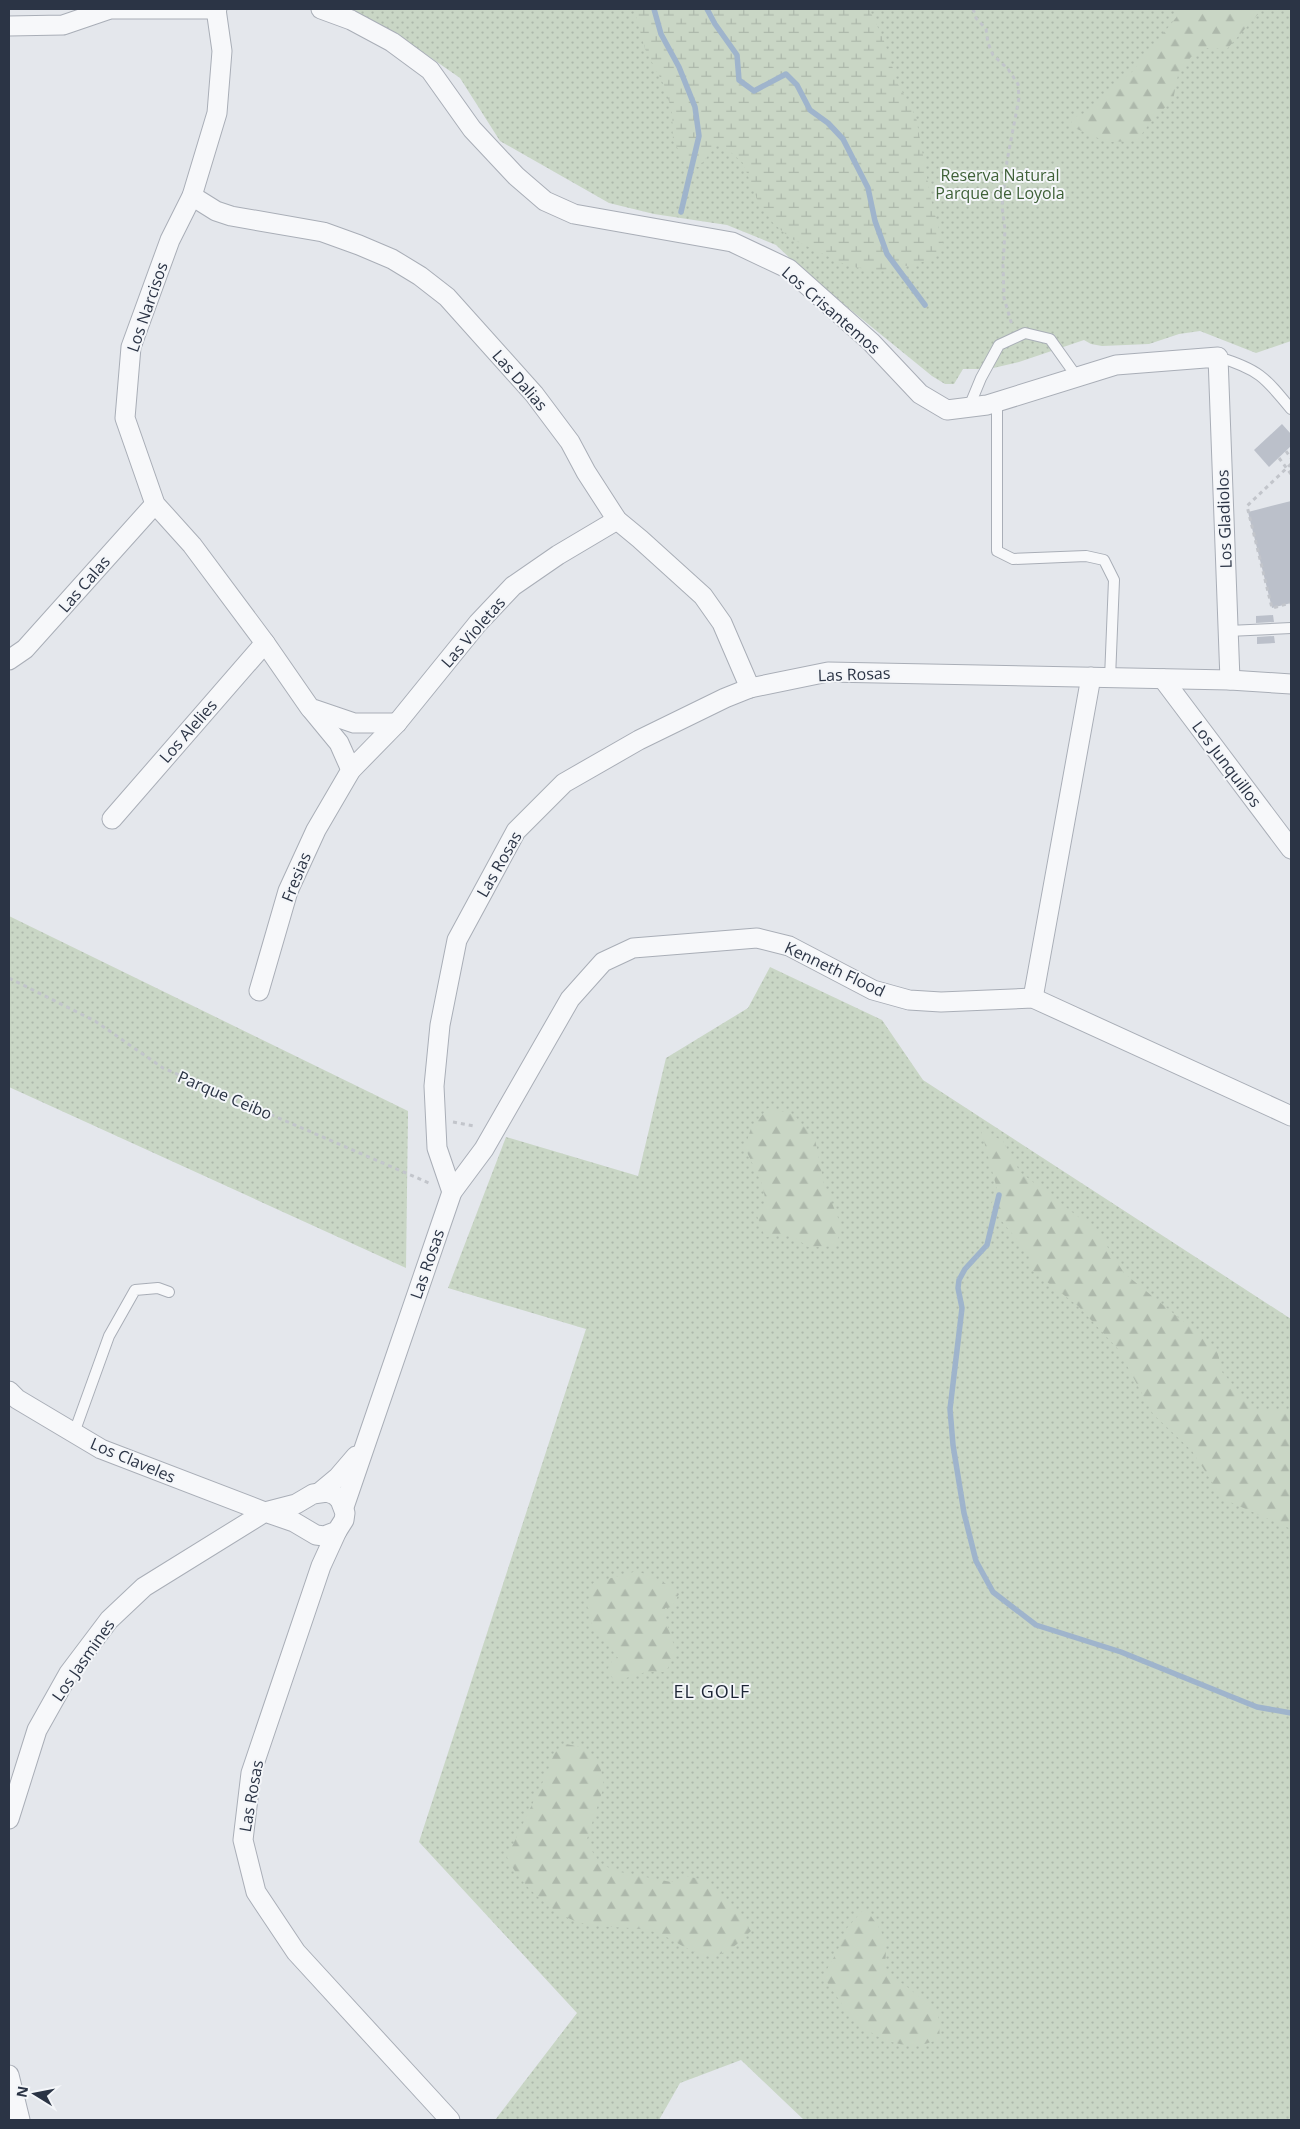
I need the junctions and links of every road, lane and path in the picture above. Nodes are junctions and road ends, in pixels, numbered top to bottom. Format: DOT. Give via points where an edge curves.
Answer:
graph roads {
  1 [pos="104,9"];
  2 [pos="217,9"];
  3 [pos="321,9"];
  4 [pos="973,9"];
  5 [pos="9,26"];
  6 [pos="192,196"];
  7 [pos="1015,338"];
  8 [pos="1218,357"];
  9 [pos="1077,377"];
  10 [pos="997,402"];
  11 [pos="969,407"];
  12 [pos="1291,408"];
  13 [pos="1286,451"];
  14 [pos="1279,458"];
  15 [pos="1291,458"];
  16 [pos="1291,464"];
  17 [pos="1287,468"];
  18 [pos="1291,474"];
  19 [pos="155,504"];
  20 [pos="617,520"];
  21 [pos="1291,604"];
  22 [pos="1291,628"];
  23 [pos="1228,632"];
  24 [pos="265,643"];
  25 [pos="9,660"];
  26 [pos="1091,677"];
  27 [pos="1110,678"];
  28 [pos="1163,679"];
  29 [pos="1230,680"];
  30 [pos="1291,684"];
  31 [pos="750,688"];
  32 [pos="310,708"];
  33 [pos="397,723"];
  34 [pos="351,770"];
  35 [pos="112,819"];
  36 [pos="1291,849"];
  37 [pos="9,978"];
  38 [pos="259,991"];
  39 [pos="1033,998"];
  40 [pos="1291,1116"];
  41 [pos="453,1122"];
  42 [pos="474,1126"];
  43 [pos="452,1192"];
  44 [pos="169,1292"];
  45 [pos="9,1391"];
  46 [pos="74,1433"];
  47 [pos="363,1447"];
  48 [pos="314,1495"];
  49 [pos="231,1499"];
  50 [pos="344,1507"];
  51 [pos="266,1512"];
  52 [pos="337,1531"];
  53 [pos="309,1532"];
  54 [pos="226,1536"];
  55 [pos="321,1566"];
  56 [pos="9,1819"];
  57 [pos="9,2075"];
  58 [pos="20,2120"];
  59 [pos="450,2120"];
  1 -- 2 [label="street"];
  1 -- 5 [label="street" via="63,25"];
  2 -- 6 [label="street, Los Narcisos" via="222,51 217,113"];
  3 -- 11 [label="street, Los Crisantemos" via="351,20 392,42 430,70 472,129 516,176 545,201 574,214 732,242 789,269 870,342 920,394 947,410"];
  4 -- 7 [label="path" via="986,29 993,55 1018,84 1019,98 1002,206 1004,298"];
  6 -- 19 [label="street, Los Narcisos" via="170,240 131,347 125,418"];
  6 -- 20 [label="street, Las Dalias" via="231,216 323,232 359,244 392,259 447,296 534,394 570,442"];
  7 -- 9 [label="lane" via="1025,333 1050,339"];
  7 -- 11 [label="lane" via="999,346"];
  8 -- 9 [label="street, Los Crisantemos" via="1116,364"];
  8 -- 12 [label="lane, Los Crisantemos" via="1242,364 1266,378"];
  8 -- 23 [label="street, Los Gladiolos"];
  9 -- 10 [label="street, Los Crisantemos"];
  10 -- 11 [label="street, Los Crisantemos"];
  10 -- 27 [label="lane" via="997,551 1013,559 1086,556 1104,560 1114,580"];
  13 -- 15 [label="path"];
  14 -- 17 [label="path"];
  16 -- 17 [label="path"];
  17 -- 18 [label="path"];
  17 -- 21 [label="path" via="1246,506 1272,608"];
  19 -- 24 [label="street, Los Narcisos" via="192,545"];
  19 -- 25 [label="street, Las Calas" via="25,649"];
  20 -- 31 [label="street, Las Dalias" via="703,596 722,623"];
  20 -- 33 [label="street, Las Violetas" via="513,586 478,623"];
  22 -- 23 [label="lane"];
  23 -- 29 [label="street, Los Gladiolos"];
  24 -- 32 [label="street, Los Narcisos"];
  24 -- 35 [label="street, Los Alelies"];
  26 -- 27 [label="street, Las Rosas"];
  26 -- 31 [label="street, Las Rosas" via="828,672"];
  26 -- 39 [label="street"];
  27 -- 28 [label="street, Las Rosas"];
  28 -- 29 [label="street, Las Rosas"];
  28 -- 36 [label="street, Los Junquillos"];
  29 -- 30 [label="street, Las Rosas"];
  31 -- 43 [label="street, Las Rosas" via="638,740 564,783 516,831 457,940 440,1025 434,1086 437,1148"];
  32 -- 33 [label="street" via="354,723"];
  32 -- 34 [label="street, Los Narcisos" via="339,743"];
  33 -- 34 [label="street, Las Violetas"];
  34 -- 38 [label="street, Fresias" via="316,830 288,891"];
  37 -- 43 [label="path, Parque Ceibo" via="95,1021 163,1068"];
  39 -- 40 [label="street, Kenneth Flood"];
  39 -- 43 [label="street, Kenneth Flood" via="941,1002 909,1000 874,990 789,946 757,938 633,948 603,962 570,999 484,1149"];
  41 -- 42 [label="path"];
  43 -- 47 [label="street, Las Rosas"];
  44 -- 46 [label="lane" via="158,1288 135,1290 110,1336"];
  45 -- 46 [label="street, Los Claveles"];
  46 -- 49 [label="street, Los Claveles" via="101,1450"];
  47 -- 48 [label="street, Los Jasmines" via="338,1477"];
  47 -- 50 [label="street, Las Rosas"];
  48 -- 50 [label="street" via="335,1495"];
  48 -- 51 [label="street, Los Jasmines"];
  48 -- 53 [label="street" via="301,1512"];
  49 -- 51 [label="street, Los Claveles"];
  49 -- 54 [label="street" via="236,1517"];
  50 -- 52 [label="street" via="344,1520"];
  51 -- 53 [label="street, Los Claveles" via="294,1522"];
  51 -- 54 [label="street, Los Jasmines"];
  52 -- 53 [label="street" via="324,1536"];
  52 -- 55 [label="street, Las Rosas"];
  53 -- 55 [label="street"];
  54 -- 56 [label="street, Los Jasmines" via="144,1587 108,1620 69,1673 37,1730"];
  55 -- 59 [label="street, Las Rosas" via="251,1773 243,1840 256,1892 296,1952"];
  57 -- 58 [label="street"];
}
